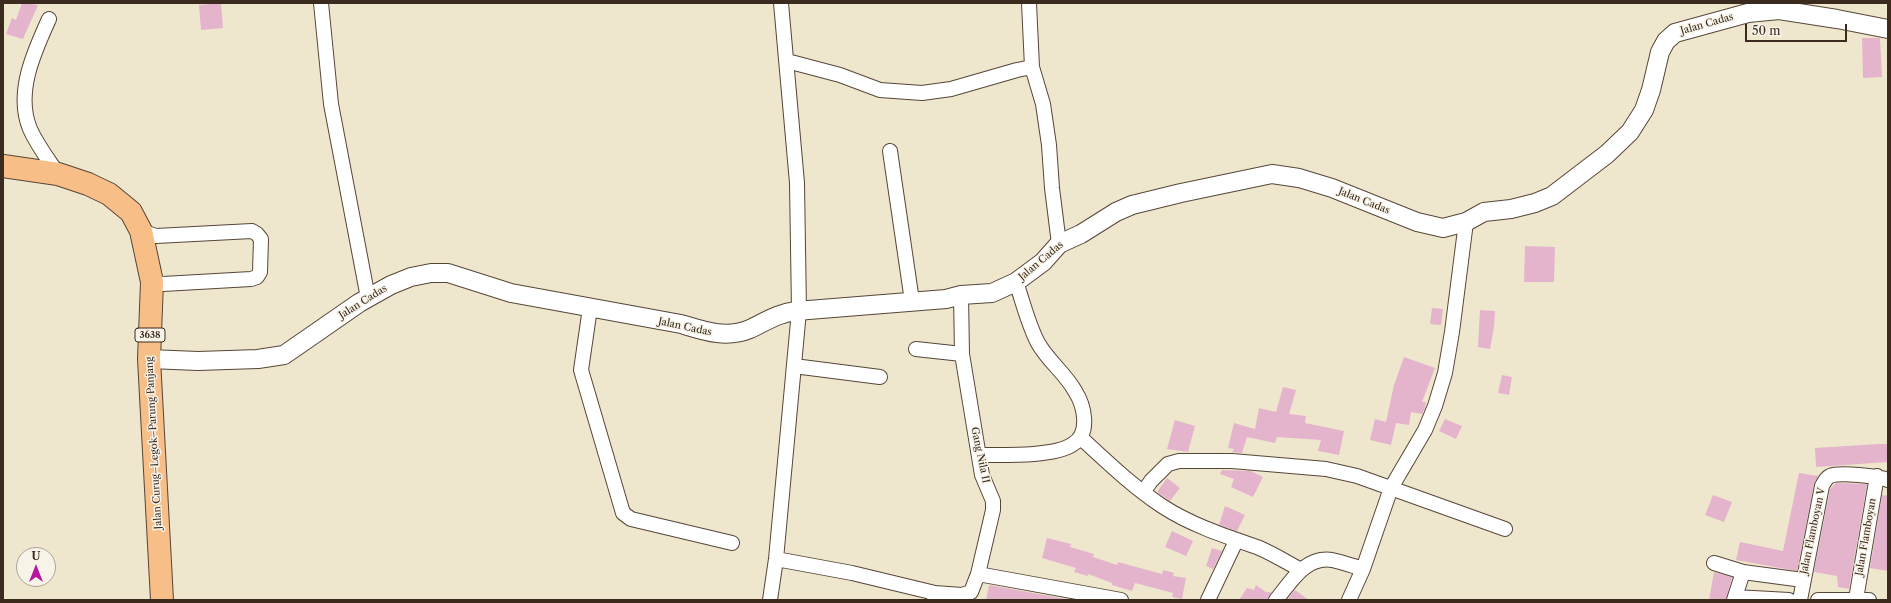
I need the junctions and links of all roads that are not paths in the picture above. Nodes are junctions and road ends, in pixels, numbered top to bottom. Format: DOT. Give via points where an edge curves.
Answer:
graph roads {
  1 [pos="321,3"];
  2 [pos="781,3"];
  3 [pos="1029,3"];
  4 [pos="49,19"];
  5 [pos="1888,29"];
  6 [pos="787,61"];
  7 [pos="1032,67"];
  8 [pos="890,151"];
  9 [pos="3,166"];
  10 [pos="58,174"];
  11 [pos="1466,222"];
  12 [pos="141,231"];
  13 [pos="1059,244"];
  14 [pos="152,282"];
  15 [pos="1016,282"];
  16 [pos="960,295"];
  17 [pos="368,298"];
  18 [pos="912,301"];
  19 [pos="590,308"];
  20 [pos="799,311"];
  21 [pos="916,349"];
  22 [pos="962,354"];
  23 [pos="150,359"];
  24 [pos="794,366"];
  25 [pos="880,377"];
  26 [pos="1080,437"];
  27 [pos="980,455"];
  28 [pos="1882,478"];
  29 [pos="1391,488"];
  30 [pos="1144,491"];
  31 [pos="1505,529"];
  32 [pos="1236,541"];
  33 [pos="732,543"];
  34 [pos="776,559"];
  35 [pos="1714,563"];
  36 [pos="1363,569"];
  37 [pos="1301,570"];
  38 [pos="1743,572"];
  39 [pos="978,574"];
  40 [pos="1803,580"];
  41 [pos="934,597"];
  42 [pos="1734,599"];
  43 [pos="1862,599"];
  44 [pos="162,600"];
  45 [pos="770,600"];
  46 [pos="1121,600"];
  47 [pos="1208,600"];
  48 [pos="1276,600"];
  49 [pos="1349,600"];
  50 [pos="1790,600"];
  51 [pos="1800,600"];
  52 [pos="1818,600"];
  1 -- 17 [label="street" via="331,104"];
  2 -- 6 [label="street"];
  3 -- 7 [label="street"];
  4 -- 10 [label="street" via="34,52 25,98 30,128"];
  5 -- 11 [label="street, Jalan Cadas" via="1779,10 1748,13 1676,33 1660,52 1644,110 1630,132 1607,154 1552,196 1530,205 1484,212"];
  6 -- 7 [label="street" via="840,75 880,90 922,92 951,89"];
  6 -- 20 [label="street" via="797,183"];
  7 -- 13 [label="street" via="1043,104 1050,145"];
  8 -- 18 [label="street"];
  9 -- 10 [label="main road, Jalan Curug–Legok–Parung Panjang / 3638"];
  10 -- 12 [label="main road, Jalan Curug–Legok–Parung Panjang / 3638" via="109,194 132,212"];
  11 -- 13 [label="street, Jalan Cadas" via="1443,228 1402,216 1332,188 1299,178 1272,174 1132,205"];
  11 -- 29 [label="street" via="1445,373 1425,430"];
  12 -- 14 [label="main road, Jalan Curug–Legok–Parung Panjang / 3638"];
  12 -- 14 [label="street" via="156,236 252,231 261,239 260,272 257,277 162,284"];
  13 -- 15 [label="street, Jalan Cadas" via="1043,262"];
  14 -- 23 [label="main road, Jalan Curug–Legok–Parung Panjang / 3638"];
  15 -- 16 [label="street, Jalan Cadas" via="992,293"];
  15 -- 26 [label="street" via="1038,343 1080,400 1084,420"];
  16 -- 18 [label="street, Jalan Cadas" via="946,299"];
  16 -- 22 [label="street, Gang Nila II"];
  17 -- 19 [label="street, Jalan Cadas" via="412,277 448,273 511,293"];
  17 -- 23 [label="street, Jalan Cadas" via="292,350 279,356 198,361"];
  18 -- 20 [label="street, Jalan Cadas"];
  19 -- 20 [label="street, Jalan Cadas" via="722,334 741,332 774,316"];
  19 -- 33 [label="street" via="581,370 623,513 631,519"];
  20 -- 24 [label="street"];
  21 -- 22 [label="street"];
  22 -- 27 [label="street, Gang Nila II"];
  23 -- 44 [label="main road, Jalan Curug–Legok–Parung Panjang / 3638"];
  24 -- 25 [label="street"];
  24 -- 34 [label="street"];
  26 -- 27 [label="street" via="1073,444 1060,449 1020,456"];
  26 -- 30 [label="street" via="1114,470"];
  27 -- 39 [label="street, Gang Nila II" via="984,482 994,505"];
  28 -- 40 [label="street, Jalan Flamboyan V" via="1832,475 1825,480"];
  28 -- 43 [label="street, Jalan Flamboyan"];
  29 -- 30 [label="street" via="1326,469 1232,461 1179,461 1168,464"];
  29 -- 31 [label="street"];
  29 -- 36 [label="street"];
  30 -- 32 [label="street" via="1162,506 1184,518"];
  32 -- 37 [label="street" via="1273,554"];
  32 -- 47 [label="street"];
  34 -- 41 [label="street" via="852,573"];
  34 -- 45 [label="street"];
  35 -- 38 [label="street"];
  36 -- 37 [label="street" via="1323,560"];
  36 -- 49 [label="street"];
  37 -- 48 [label="street"];
  38 -- 40 [label="street"];
  38 -- 42 [label="street"];
  39 -- 41 [label="street, Gang Nila II" via="971,592"];
  39 -- 46 [label="street"];
  40 -- 51 [label="street, Jalan Flamboyan V"];
  42 -- 50 [label="street"];
  43 -- 52 [label="street"];
}
